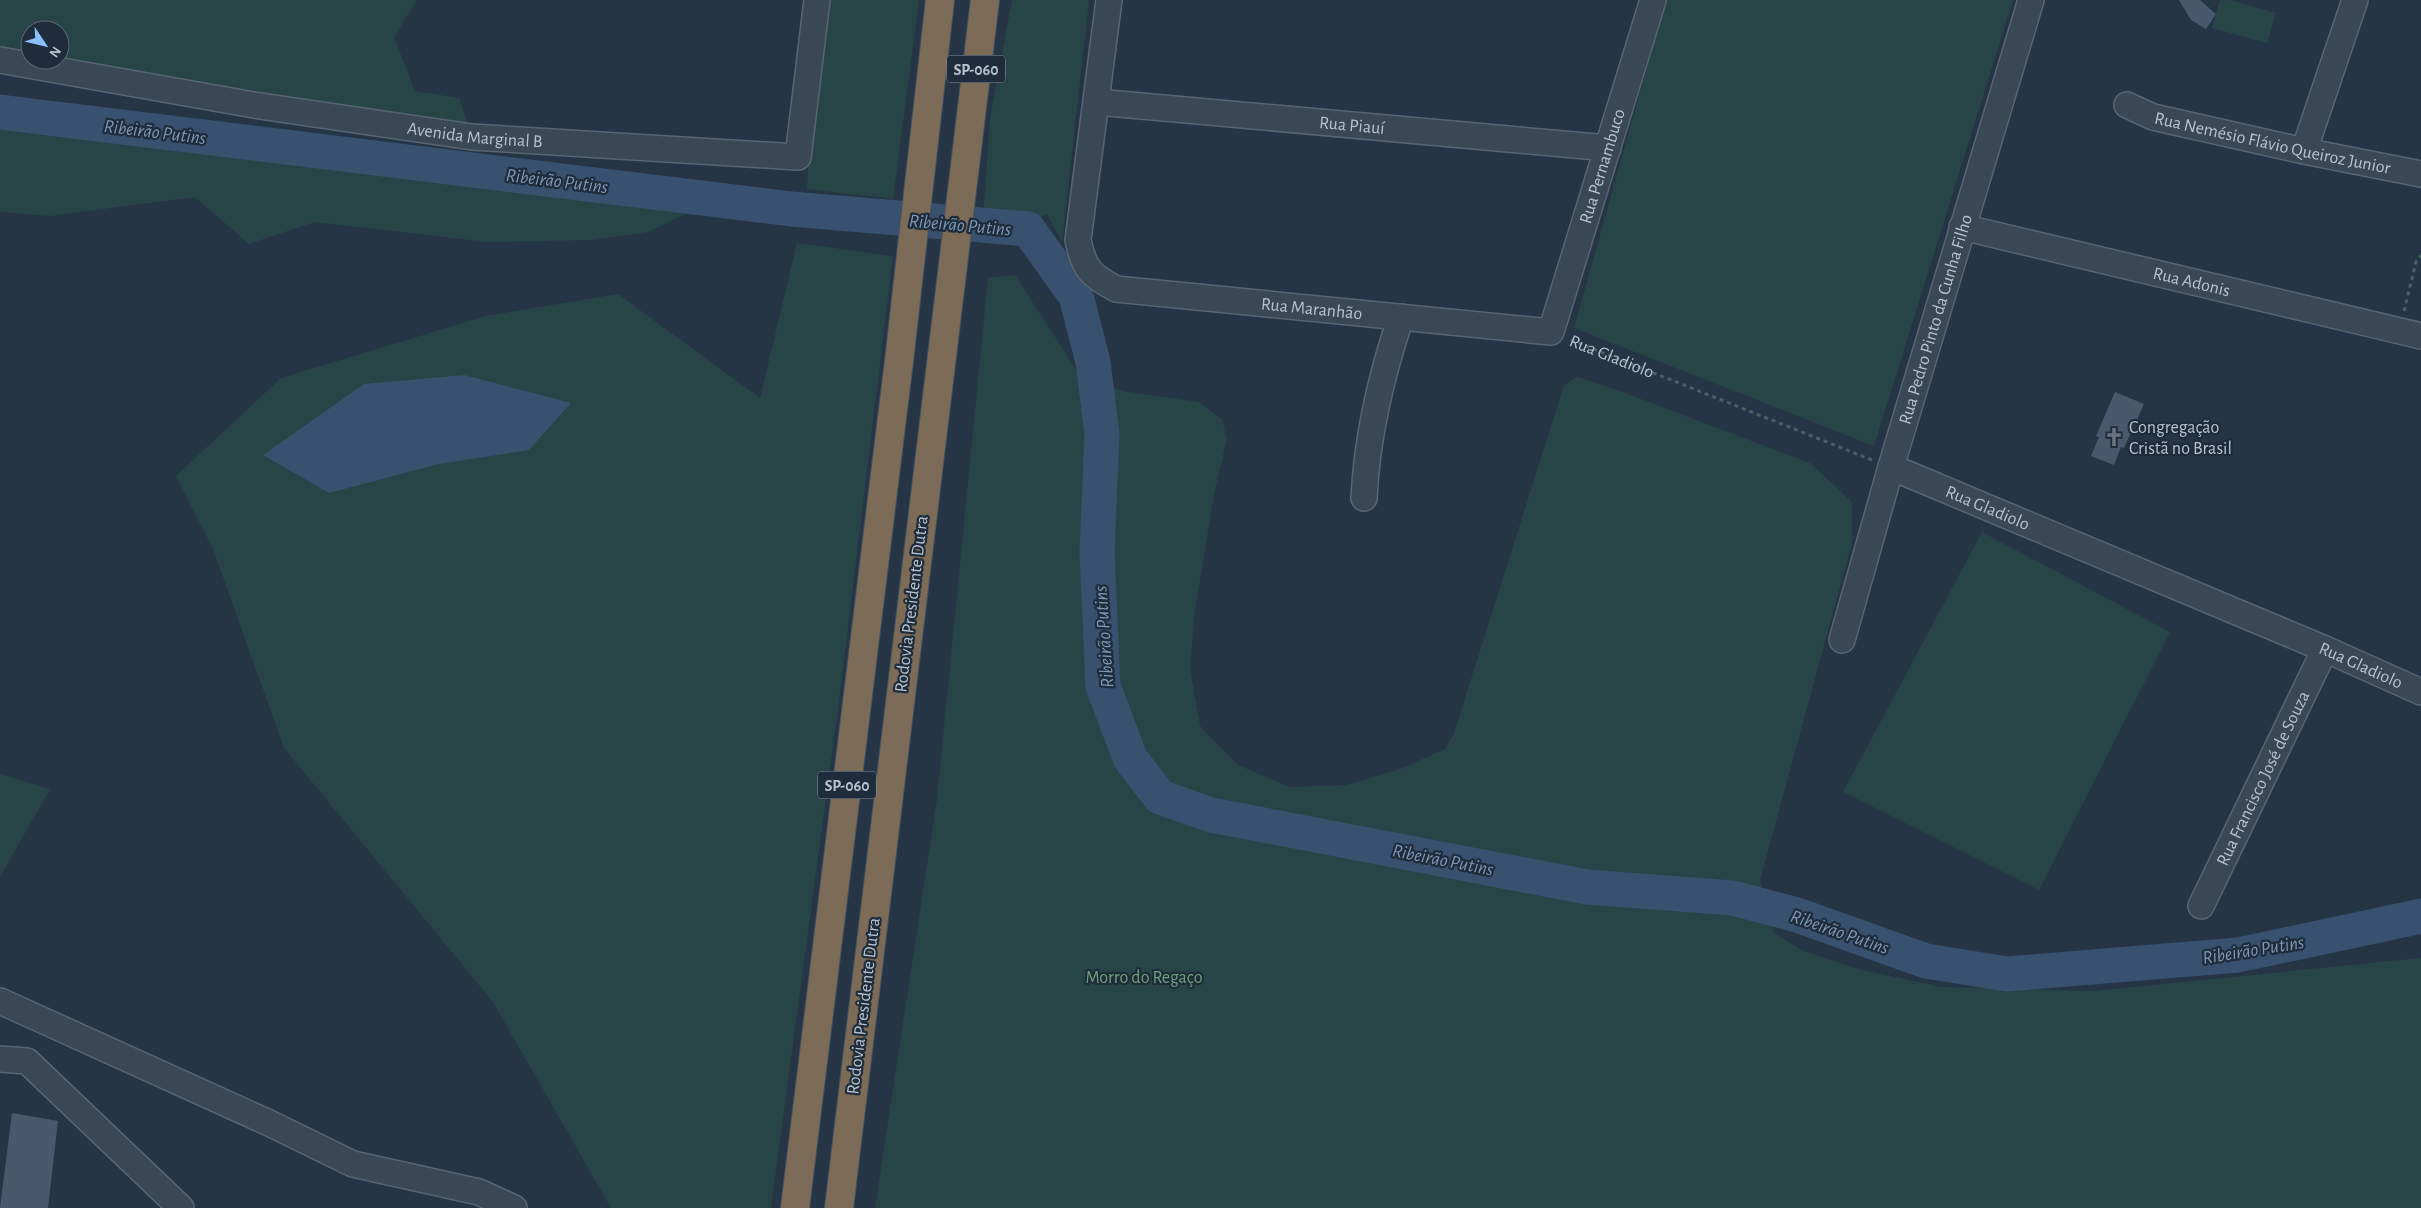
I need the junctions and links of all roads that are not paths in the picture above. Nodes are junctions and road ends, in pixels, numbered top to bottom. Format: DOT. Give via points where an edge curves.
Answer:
graph roads {
  1 [pos="817,0"];
  2 [pos="940,0"];
  3 [pos="985,0"];
  4 [pos="1108,0"];
  5 [pos="1653,0"];
  6 [pos="2031,0"];
  7 [pos="2354,0"];
  8 [pos="0,60"];
  9 [pos="1097,102"];
  10 [pos="2127,105"];
  11 [pos="1608,148"];
  12 [pos="2304,151"];
  13 [pos="2421,174"];
  14 [pos="1962,227"];
  15 [pos="1401,317"];
  16 [pos="1551,332"];
  17 [pos="2410,333"];
  18 [pos="1891,467"];
  19 [pos="1364,498"];
  20 [pos="1842,640"];
  21 [pos="2325,649"];
  22 [pos="2421,692"];
  23 [pos="2201,906"];
  24 [pos="0,1001"];
  25 [pos="0,1059"];
  26 [pos="181,1208"];
  27 [pos="514,1208"];
  28 [pos="795,1208"];
  29 [pos="839,1208"];
  1 -- 8 [label="street, Avenida Marginal B" via="798,157 472,137 254,105"];
  2 -- 28 [label="highway, SP-060"];
  3 -- 29 [label="highway, Rodovia Presidente Dutra / SP-060"];
  4 -- 9 [label="street"];
  5 -- 11 [label="street, Rua Pernambuco"];
  6 -- 14 [label="street, Rua Pedro Pinto da Cunha Filho"];
  7 -- 12 [label="street"];
  9 -- 11 [label="street, Rua Piauí"];
  9 -- 15 [label="street, Rua Maranhão" via="1078,240 1082,261 1093,276 1116,289"];
  10 -- 12 [label="street, Rua Nemésio Flávio Queiroz Junior" via="2153,117"];
  11 -- 16 [label="street, Rua Pernambuco"];
  12 -- 13 [label="street, Rua Nemésio Flávio Queiroz Junior"];
  14 -- 17 [label="street, Rua Adonis"];
  14 -- 18 [label="street, Rua Pedro Pinto da Cunha Filho"];
  15 -- 16 [label="street, Rua Maranhão"];
  15 -- 19 [label="street" via="1380,382"];
  18 -- 20 [label="street, Rua Pedro Pinto da Cunha Filho"];
  18 -- 21 [label="street, Rua Gladiolo"];
  21 -- 22 [label="street, Rua Gladiolo"];
  21 -- 23 [label="street, Rua Francisco José de Souza"];
  24 -- 27 [label="street" via="353,1164 479,1192"];
  25 -- 26 [label="street" via="27,1060"];
}
